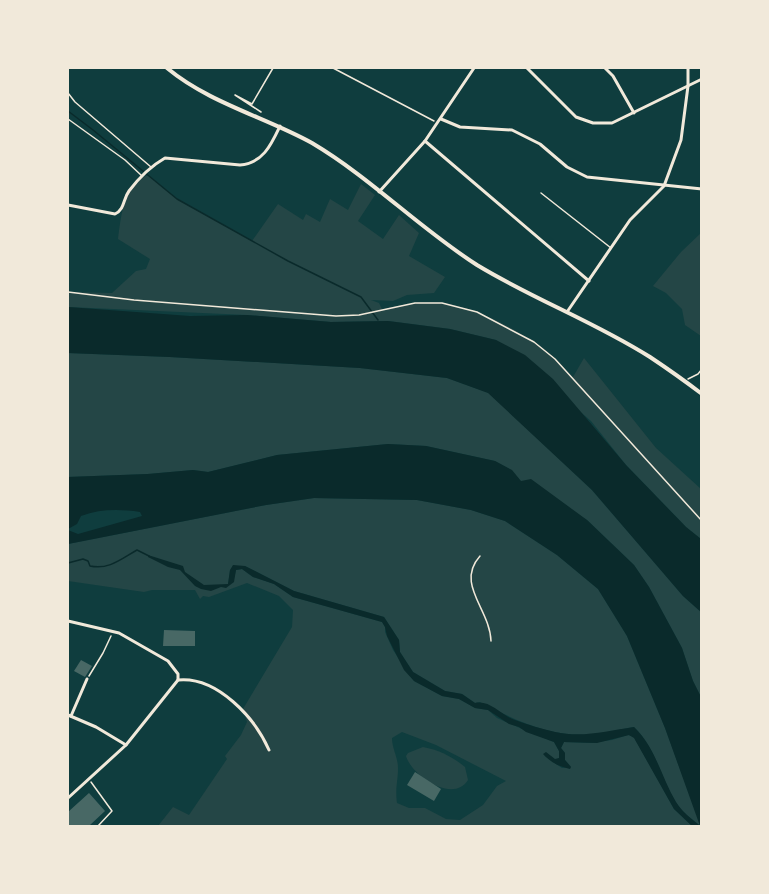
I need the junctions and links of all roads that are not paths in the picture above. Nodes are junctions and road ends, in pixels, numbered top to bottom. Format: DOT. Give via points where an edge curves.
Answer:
graph roads {
  1 [pos="167,68"];
  2 [pos="474,68"];
  3 [pos="527,68"];
  4 [pos="605,68"];
  5 [pos="688,68"];
  6 [pos="702,79"];
  7 [pos="688,86"];
  8 [pos="68,93"];
  9 [pos="634,113"];
  10 [pos="68,119"];
  11 [pos="441,119"];
  12 [pos="280,126"];
  13 [pos="425,141"];
  14 [pos="150,169"];
  15 [pos="143,176"];
  16 [pos="664,186"];
  17 [pos="702,189"];
  18 [pos="380,192"];
  19 [pos="541,193"];
  20 [pos="68,205"];
  21 [pos="611,248"];
  22 [pos="589,281"];
  23 [pos="566,314"];
  24 [pos="702,394"];
  25 [pos="68,621"];
  26 [pos="87,679"];
  27 [pos="178,680"];
  28 [pos="69,715"];
  29 [pos="126,745"];
  30 [pos="269,750"];
  31 [pos="68,798"];
  1 -- 12 [label="main road" via="200,90"];
  2 -- 11 [label="street"];
  3 -- 9 [label="street" via="567,109 585,121 612,123"];
  4 -- 9 [label="street"];
  5 -- 7 [label="street"];
  6 -- 7 [label="street"];
  7 -- 9 [label="street"];
  7 -- 16 [label="street" via="681,140"];
  8 -- 14 [label="lane"];
  10 -- 15 [label="lane"];
  11 -- 13 [label="street"];
  11 -- 16 [label="street" via="460,127 512,130 540,144 567,167 587,177"];
  12 -- 14 [label="street" via="265,153 250,164 165,158"];
  12 -- 18 [label="main road" via="330,154"];
  13 -- 18 [label="street"];
  13 -- 22 [label="street"];
  14 -- 15 [label="street"];
  15 -- 20 [label="street" via="115,214"];
  16 -- 17 [label="street"];
  16 -- 21 [label="street" via="630,220"];
  18 -- 23 [label="main road" via="443,242 510,285"];
  19 -- 21 [label="lane"];
  21 -- 22 [label="street"];
  22 -- 23 [label="street"];
  23 -- 24 [label="main road" via="649,357"];
  25 -- 27 [label="street" via="119,633 168,661"];
  26 -- 28 [label="street"];
  27 -- 29 [label="street"];
  27 -- 30 [label="street" via="205,684 243,709"];
  28 -- 29 [label="street"];
  29 -- 31 [label="street"];
}
